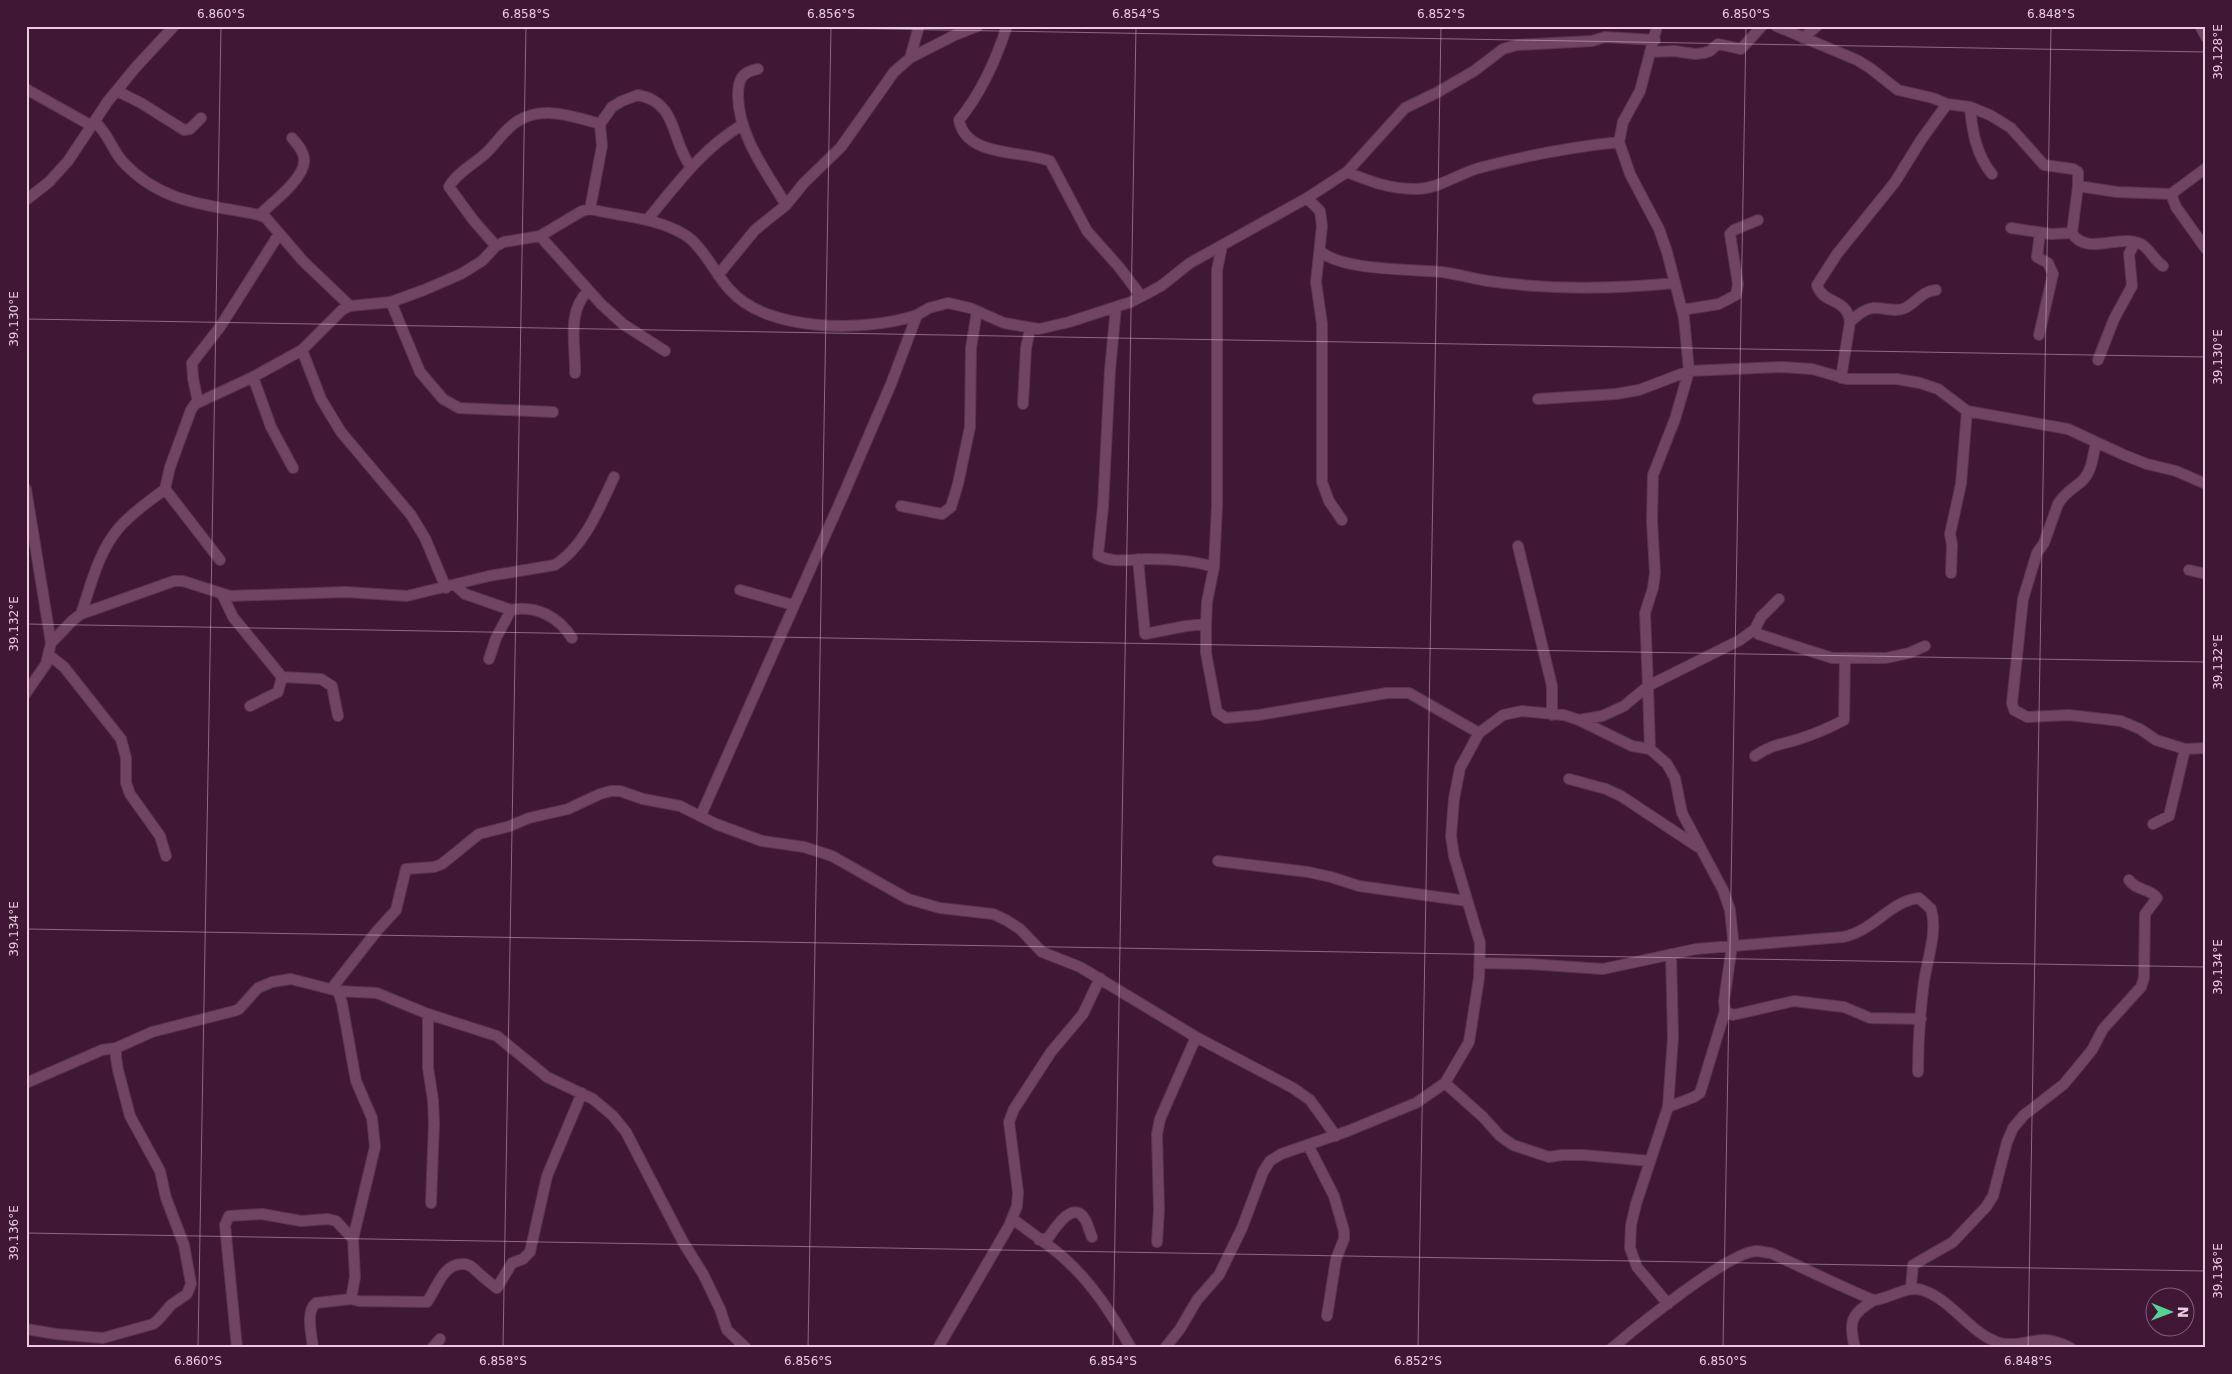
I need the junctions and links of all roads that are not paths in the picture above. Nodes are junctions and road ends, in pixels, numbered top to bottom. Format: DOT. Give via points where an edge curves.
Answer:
graph roads {
  1 [pos="174,26"];
  2 [pos="919,26"];
  3 [pos="978,26"];
  4 [pos="1007,26"];
  5 [pos="1657,26"];
  6 [pos="1762,26"];
  7 [pos="1776,26"];
  8 [pos="1817,26"];
  9 [pos="2200,26"];
  10 [pos="2206,37"];
  11 [pos="1802,38"];
  12 [pos="1655,40"];
  13 [pos="1650,52"];
  14 [pos="910,58"];
  15 [pos="758,69"];
  16 [pos="26,89"];
  17 [pos="117,91"];
  18 [pos="1947,104"];
  19 [pos="1970,107"];
  20 [pos="201,118"];
  21 [pos="94,124"];
  22 [pos="600,124"];
  23 [pos="742,125"];
  24 [pos="292,138"];
  25 [pos="1619,142"];
  26 [pos="691,167"];
  27 [pos="2206,168"];
  28 [pos="1347,172"];
  29 [pos="1992,174"];
  30 [pos="2078,186"];
  31 [pos="2171,194"];
  32 [pos="1307,198"];
  33 [pos="26,200"];
  34 [pos="786,205"];
  35 [pos="590,209"];
  36 [pos="259,215"];
  37 [pos="648,219"];
  38 [pos="1758,220"];
  39 [pos="2011,228"];
  40 [pos="2040,233"];
  41 [pos="2072,233"];
  42 [pos="279,234"];
  43 [pos="540,236"];
  44 [pos="2135,242"];
  45 [pos="496,246"];
  46 [pos="1222,246"];
  47 [pos="2206,249"];
  48 [pos="1320,251"];
  49 [pos="2163,266"];
  50 [pos="718,275"];
  51 [pos="1675,283"];
  52 [pos="1936,290"];
  53 [pos="588,291"];
  54 [pos="1142,296"];
  55 [pos="391,302"];
  56 [pos="350,306"];
  57 [pos="1116,307"];
  58 [pos="1682,310"];
  59 [pos="976,311"];
  60 [pos="917,315"];
  61 [pos="1850,322"];
  62 [pos="1030,329"];
  63 [pos="2040,335"];
  64 [pos="302,350"];
  65 [pos="665,351"];
  66 [pos="2098,360"];
  67 [pos="1689,371"];
  68 [pos="575,373"];
  69 [pos="253,377"];
  70 [pos="1841,378"];
  71 [pos="1538,399"];
  72 [pos="198,402"];
  73 [pos="1023,404"];
  74 [pos="552,412"];
  75 [pos="1967,412"];
  76 [pos="2096,443"];
  77 [pos="292,468"];
  78 [pos="614,477"];
  79 [pos="2206,484"];
  80 [pos="26,489"];
  81 [pos="165,489"];
  82 [pos="901,506"];
  83 [pos="1342,520"];
  84 [pos="1518,546"];
  85 [pos="1138,559"];
  86 [pos="220,560"];
  87 [pos="1214,567"];
  88 [pos="2189,570"];
  89 [pos="1951,574"];
  90 [pos="2206,574"];
  91 [pos="450,587"];
  92 [pos="740,590"];
  93 [pos="222,594"];
  94 [pos="1779,599"];
  95 [pos="793,605"];
  96 [pos="511,610"];
  97 [pos="81,614"];
  98 [pos="1206,624"];
  99 [pos="1754,629"];
  100 [pos="572,638"];
  101 [pos="52,643"];
  102 [pos="1925,646"];
  103 [pos="49,655"];
  104 [pos="1845,658"];
  105 [pos="489,659"];
  106 [pos="282,677"];
  107 [pos="1648,686"];
  108 [pos="26,693"];
  109 [pos="250,706"];
  110 [pos="1552,715"];
  111 [pos="338,716"];
  112 [pos="1579,720"];
  113 [pos="1479,733"];
  114 [pos="2206,748"];
  115 [pos="1650,749"];
  116 [pos="2185,750"];
  117 [pos="1755,756"];
  118 [pos="1569,779"];
  119 [pos="701,815"];
  120 [pos="2153,824"];
  121 [pos="1699,848"];
  122 [pos="166,856"];
  123 [pos="1218,861"];
  124 [pos="2129,880"];
  125 [pos="1467,901"];
  126 [pos="1733,947"];
  127 [pos="1671,954"];
  128 [pos="1480,963"];
  129 [pos="1100,978"];
  130 [pos="335,989"];
  131 [pos="1725,1011"];
  132 [pos="428,1014"];
  133 [pos="1921,1019"];
  134 [pos="1196,1038"];
  135 [pos="116,1048"];
  136 [pos="1918,1072"];
  137 [pos="26,1083"];
  138 [pos="1445,1083"];
  139 [pos="582,1093"];
  140 [pos="1668,1107"];
  141 [pos="1336,1136"];
  142 [pos="1308,1144"];
  143 [pos="1650,1161"];
  144 [pos="431,1203"];
  145 [pos="1013,1219"];
  146 [pos="1092,1237"];
  147 [pos="354,1239"];
  148 [pos="1039,1240"];
  149 [pos="1157,1242"];
  150 [pos="1911,1288"];
  151 [pos="351,1298"];
  152 [pos="1874,1300"];
  153 [pos="1668,1304"];
  154 [pos="1327,1316"];
  155 [pos="26,1329"];
  156 [pos="440,1339"];
  157 [pos="237,1348"];
  158 [pos="313,1348"];
  159 [pos="432,1348"];
  160 [pos="746,1348"];
  161 [pos="938,1348"];
  162 [pos="1131,1348"];
  163 [pos="1165,1348"];
  164 [pos="1612,1348"];
  165 [pos="1856,1348"];
  166 [pos="2071,1348"];
  1 -- 17 [label="street"];
  2 -- 14 [label="street"];
  3 -- 14 [label="street"];
  4 -- 54 [label="street" via="997,57 959,120 961,130 970,140 990,149 1050,161 1087,231"];
  5 -- 12 [label="street"];
  6 -- 13 [label="street" via="1742,49 1718,44 1704,53"];
  7 -- 11 [label="street"];
  8 -- 11 [label="street"];
  9 -- 10 [label="street"];
  11 -- 18 [label="street" via="1857,60 1898,90"];
  12 -- 13 [label="street"];
  12 -- 28 [label="street" via="1605,37 1592,41 1507,48 1438,92 1406,108"];
  13 -- 25 [label="street" via="1640,91 1623,122"];
  14 -- 34 [label="street" via="894,72 841,147 804,182"];
  15 -- 23 [label="street" via="745,72 740,80"];
  16 -- 21 [label="street"];
  17 -- 20 [label="street" via="184,130 190,129"];
  17 -- 21 [label="street"];
  18 -- 19 [label="street"];
  18 -- 61 [label="street" via="1895,182 1817,285 1822,294 1844,306"];
  19 -- 29 [label="street" via="1981,159"];
  19 -- 30 [label="street" via="2011,128 2044,165 2078,172"];
  21 -- 33 [label="street" via="68,161"];
  21 -- 36 [label="street" via="105,130 121,160 157,190 198,204"];
  22 -- 26 [label="street" via="608,112 622,101 638,95 647,97 661,104 669,114 683,157"];
  22 -- 35 [label="street" via="602,146"];
  22 -- 45 [label="street" via="565,114 540,112 526,117 509,127 487,153 452,180 449,187"];
  23 -- 26 [label="street"];
  23 -- 34 [label="street"];
  24 -- 36 [label="street" via="303,153 304,167"];
  25 -- 28 [label="street" via="1500,163 1419,189 1384,186"];
  25 -- 51 [label="street" via="1630,174 1663,238"];
  26 -- 37 [label="street"];
  27 -- 31 [label="street"];
  28 -- 32 [label="street"];
  30 -- 31 [label="street" via="2117,192"];
  30 -- 41 [label="street"];
  31 -- 47 [label="street" via="2176,207"];
  32 -- 46 [label="street"];
  32 -- 48 [label="street" via="1320,211"];
  34 -- 50 [label="street" via="755,230"];
  35 -- 37 [label="street"];
  35 -- 43 [label="street"];
  36 -- 42 [label="street" via="266,218"];
  37 -- 50 [label="street" via="687,236"];
  38 -- 58 [label="street" via="1730,234 1738,284 1736,295 1719,304"];
  39 -- 40 [label="street"];
  40 -- 41 [label="street"];
  40 -- 63 [label="street" via="2036,257 2048,263 2053,274"];
  41 -- 44 [label="street" via="2080,243"];
  42 -- 56 [label="street"];
  42 -- 72 [label="street" via="220,327 192,362"];
  43 -- 45 [label="street" via="515,239"];
  43 -- 53 [label="street"];
  44 -- 49 [label="street" via="2142,244"];
  44 -- 66 [label="street" via="2130,254 2132,286"];
  45 -- 55 [label="street" via="482,261 461,274"];
  46 -- 54 [label="street" via="1190,263 1161,286"];
  46 -- 87 [label="street" via="1217,270 1218,453"];
  48 -- 51 [label="street" via="1330,259 1380,268 1444,272 1520,284 1644,286"];
  48 -- 83 [label="street" via="1316,282 1322,324 1322,482 1329,501"];
  50 -- 60 [label="street" via="742,301 785,319 844,326 895,322"];
  51 -- 58 [label="street"];
  52 -- 61 [label="street" via="1926,291 1905,308 1872,308"];
  53 -- 65 [label="street" via="623,324"];
  53 -- 68 [label="street" via="578,303 573,320"];
  54 -- 57 [label="street"];
  55 -- 56 [label="street"];
  55 -- 74 [label="street" via="420,372 443,399 459,408"];
  56 -- 64 [label="street"];
  57 -- 62 [label="street" via="1051,328"];
  57 -- 85 [label="street" via="1098,555 1117,561"];
  58 -- 67 [label="street"];
  59 -- 60 [label="street" via="948,303 928,308"];
  59 -- 62 [label="street" via="1004,324"];
  59 -- 82 [label="street" via="971,348 970,427 951,507 942,514"];
  60 -- 95 [label="street" via="864,446"];
  61 -- 70 [label="street"];
  62 -- 73 [label="street"];
  64 -- 69 [label="street"];
  64 -- 91 [label="street" via="320,399 342,432 411,515"];
  67 -- 70 [label="street" via="1782,367 1812,370"];
  67 -- 71 [label="street" via="1639,390"];
  67 -- 107 [label="street" via="1675,420 1653,475 1655,573 1645,613"];
  69 -- 72 [label="street"];
  69 -- 77 [label="street" via="271,427"];
  70 -- 75 [label="street" via="1897,379 1920,383 1938,389"];
  72 -- 81 [label="street" via="191,410"];
  75 -- 76 [label="street" via="2068,429"];
  75 -- 89 [label="street" via="1961,484 1950,534"];
  76 -- 79 [label="street"];
  76 -- 116 [label="street" via="2089,471 2058,504 2030,573 2018,633 2014,710 2027,717 2069,714 2126,722 2156,740"];
  78 -- 91 [label="street" via="588,529 562,561"];
  80 -- 101 [label="street"];
  81 -- 86 [label="street"];
  81 -- 97 [label="street" via="125,521 109,541"];
  84 -- 110 [label="street" via="1552,686"];
  85 -- 87 [label="street" via="1192,561"];
  85 -- 98 [label="street" via="1144,634"];
  87 -- 98 [label="street"];
  88 -- 90 [label="street"];
  91 -- 93 [label="street" via="407,596 346,592"];
  91 -- 96 [label="street"];
  92 -- 95 [label="street"];
  93 -- 97 [label="street" via="174,582"];
  93 -- 106 [label="street" via="245,634"];
  94 -- 99 [label="street"];
  95 -- 119 [label="street"];
  96 -- 100 [label="street" via="538,609 554,618"];
  96 -- 105 [label="street"];
  97 -- 101 [label="street"];
  98 -- 113 [label="street" via="1206,654 1213,699 1217,712 1226,718 1286,712 1388,693 1409,693"];
  99 -- 104 [label="street" via="1758,634 1832,658"];
  99 -- 107 [label="street" via="1740,640"];
  101 -- 103 [label="street"];
  102 -- 104 [label="street" via="1886,658"];
  103 -- 108 [label="street"];
  103 -- 122 [label="street" via="64,667 121,739 130,794 160,836"];
  104 -- 117 [label="street" via="1844,720 1806,737 1768,747"];
  106 -- 109 [label="street" via="278,692"];
  106 -- 111 [label="street" via="328,682 332,686"];
  107 -- 112 [label="street" via="1624,706 1602,716"];
  107 -- 115 [label="street"];
  110 -- 112 [label="street"];
  110 -- 113 [label="street" via="1522,711 1503,714"];
  112 -- 115 [label="street" via="1632,746"];
  113 -- 125 [label="street" via="1460,768 1451,836"];
  114 -- 116 [label="street"];
  115 -- 121 [label="street" via="1667,764 1675,778 1682,813"];
  116 -- 120 [label="street" via="2169,816"];
  118 -- 121 [label="street" via="1621,796"];
  119 -- 129 [label="street" via="762,841 804,847 832,856 908,899 940,908 993,914 1020,929 1042,952 1073,963"];
  119 -- 130 [label="street" via="680,806 620,791 600,794 568,810 479,834 442,864 406,869 396,910"];
  121 -- 126 [label="street" via="1727,901"];
  123 -- 125 [label="street" via="1308,872 1359,886"];
  124 -- 150 [label="street" via="2157,898 2145,914 2141,987 2103,1029 2092,1050 2064,1084 2013,1128 1994,1196 1953,1242 1913,1265"];
  125 -- 128 [label="street" via="1477,928"];
  126 -- 127 [label="street" via="1718,946"];
  126 -- 131 [label="street"];
  126 -- 133 [label="street" via="1854,935 1906,901 1919,898 1932,914"];
  127 -- 128 [label="street" via="1603,969"];
  127 -- 140 [label="street" via="1673,1037"];
  128 -- 138 [label="street" via="1469,1042"];
  129 -- 134 [label="street"];
  129 -- 145 [label="street" via="1083,1014 1051,1052 1009,1122 1018,1192"];
  130 -- 132 [label="street" via="377,993"];
  130 -- 135 [label="street" via="291,979 272,982 258,988 239,1009 152,1032"];
  130 -- 147 [label="street" via="342,1003 356,1081 372,1118 375,1147"];
  131 -- 133 [label="street" via="1733,1015 1794,1001 1844,1007 1870,1018"];
  131 -- 140 [label="street" via="1700,1093"];
  132 -- 139 [label="street" via="498,1036 547,1077"];
  132 -- 144 [label="street" via="428,1068 434,1123"];
  133 -- 136 [label="street"];
  134 -- 141 [label="street" via="1310,1100"];
  134 -- 149 [label="street" via="1160,1119 1157,1134"];
  135 -- 137 [label="street" via="87,1055"];
  135 -- 155 [label="street" via="130,1116 160,1171 166,1198 184,1245 190,1289 152,1324 103,1338"];
  138 -- 141 [label="street" via="1416,1103"];
  138 -- 143 [label="street" via="1500,1136 1514,1145 1549,1158 1583,1154"];
  139 -- 151 [label="street" via="546,1176 530,1252 512,1263 497,1288 476,1273 473,1267 456,1264 446,1270 427,1302 359,1301"];
  139 -- 160 [label="street" via="593,1098 626,1132 703,1274 727,1330"];
  140 -- 143 [label="street"];
  141 -- 142 [label="street"];
  142 -- 154 [label="street" via="1334,1196 1344,1231"];
  142 -- 163 [label="street" via="1270,1161 1219,1275 1197,1300"];
  143 -- 153 [label="street" via="1631,1225 1630,1248 1637,1267"];
  145 -- 148 [label="street"];
  145 -- 161 [label="street"];
  146 -- 148 [label="street" via="1084,1218 1071,1214 1059,1222 1048,1238"];
  147 -- 151 [label="street" via="355,1277"];
  147 -- 157 [label="street" via="328,1219 301,1221 262,1214 229,1216 226,1225"];
  148 -- 162 [label="street" via="1080,1274 1104,1304"];
  150 -- 152 [label="street"];
  150 -- 166 [label="street" via="1931,1294 1992,1340 2012,1345 2046,1340"];
  151 -- 158 [label="street" via="313,1305 310,1312"];
  152 -- 153 [label="street" via="1771,1253 1755,1251 1715,1271"];
  152 -- 165 [label="street" via="1858,1310 1853,1319"];
  153 -- 164 [label="street"];
  156 -- 159 [label="street"];
}
